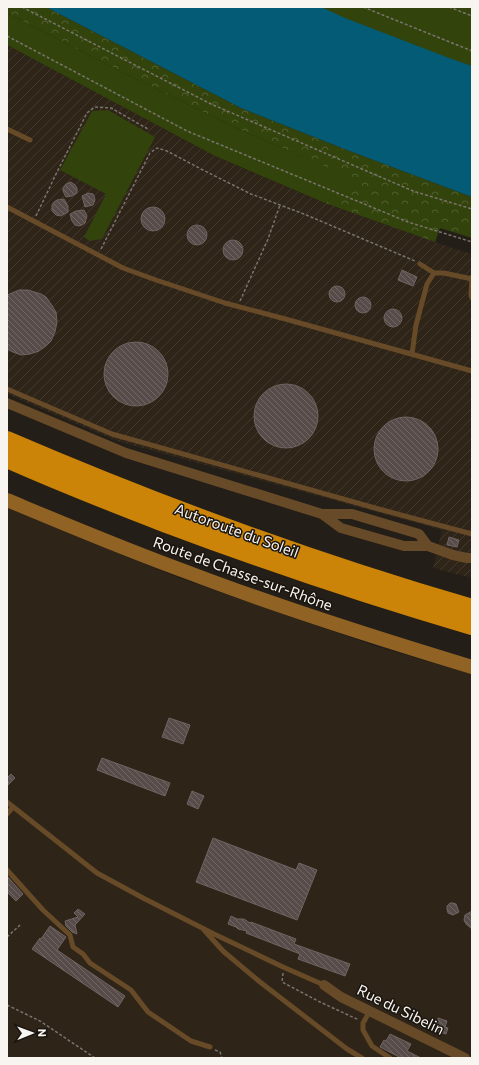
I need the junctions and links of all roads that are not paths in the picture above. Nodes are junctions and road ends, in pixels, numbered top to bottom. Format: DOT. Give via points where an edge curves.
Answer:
graph roads {
  1 [pos="7,129"];
  2 [pos="30,140"];
  3 [pos="7,207"];
  4 [pos="420,264"];
  5 [pos="434,273"];
  6 [pos="472,278"];
  7 [pos="472,298"];
  8 [pos="412,354"];
  9 [pos="472,371"];
  10 [pos="7,390"];
  11 [pos="7,403"];
  12 [pos="7,440"];
  13 [pos="7,459"];
  14 [pos="7,500"];
  15 [pos="322,514"];
  16 [pos="472,534"];
  17 [pos="428,546"];
  18 [pos="472,558"];
  19 [pos="472,608"];
  20 [pos="472,626"];
  21 [pos="472,666"];
  22 [pos="7,802"];
  23 [pos="13,807"];
  24 [pos="7,814"];
  25 [pos="7,870"];
  26 [pos="202,928"];
  27 [pos="324,985"];
  28 [pos="370,1011"];
  29 [pos="210,1047"];
  30 [pos="362,1058"];
  31 [pos="390,1058"];
  32 [pos="465,1058"];
  1 -- 2 [label="lane"];
  3 -- 8 [label="lane" via="123,268 156,280 225,303"];
  4 -- 5 [label="lane"];
  5 -- 6 [label="lane"];
  5 -- 8 [label="lane" via="427,284 416,325"];
  6 -- 7 [label="lane"];
  8 -- 9 [label="lane"];
  10 -- 16 [label="lane" via="112,434"];
  11 -- 15 [label="street" via="126,453"];
  12 -- 19 [label="highway, Autoroute du Soleil" via="230,529"];
  13 -- 20 [label="highway, Autoroute du Soleil" via="127,509 229,547"];
  14 -- 21 [label="main road, Route de Chasse-sur-Rhône" via="202,578 357,631"];
  15 -- 17 [label="street" via="341,528 404,546"];
  15 -- 17 [label="street" via="352,514 419,534"];
  17 -- 18 [label="street" via="453,555"];
  22 -- 23 [label="lane"];
  23 -- 24 [label="lane"];
  23 -- 26 [label="lane" via="97,873"];
  25 -- 29 [label="lane" via="70,935 73,947 90,963 131,990 148,1012 191,1041"];
  26 -- 27 [label="lane"];
  26 -- 30 [label="lane" via="223,951 260,982"];
  27 -- 28 [label="street, Rue du Sibelin" via="341,997"];
  28 -- 31 [label="lane" via="363,1023 363,1030 372,1046"];
  28 -- 32 [label="street, Rue du Sibelin"];
}
